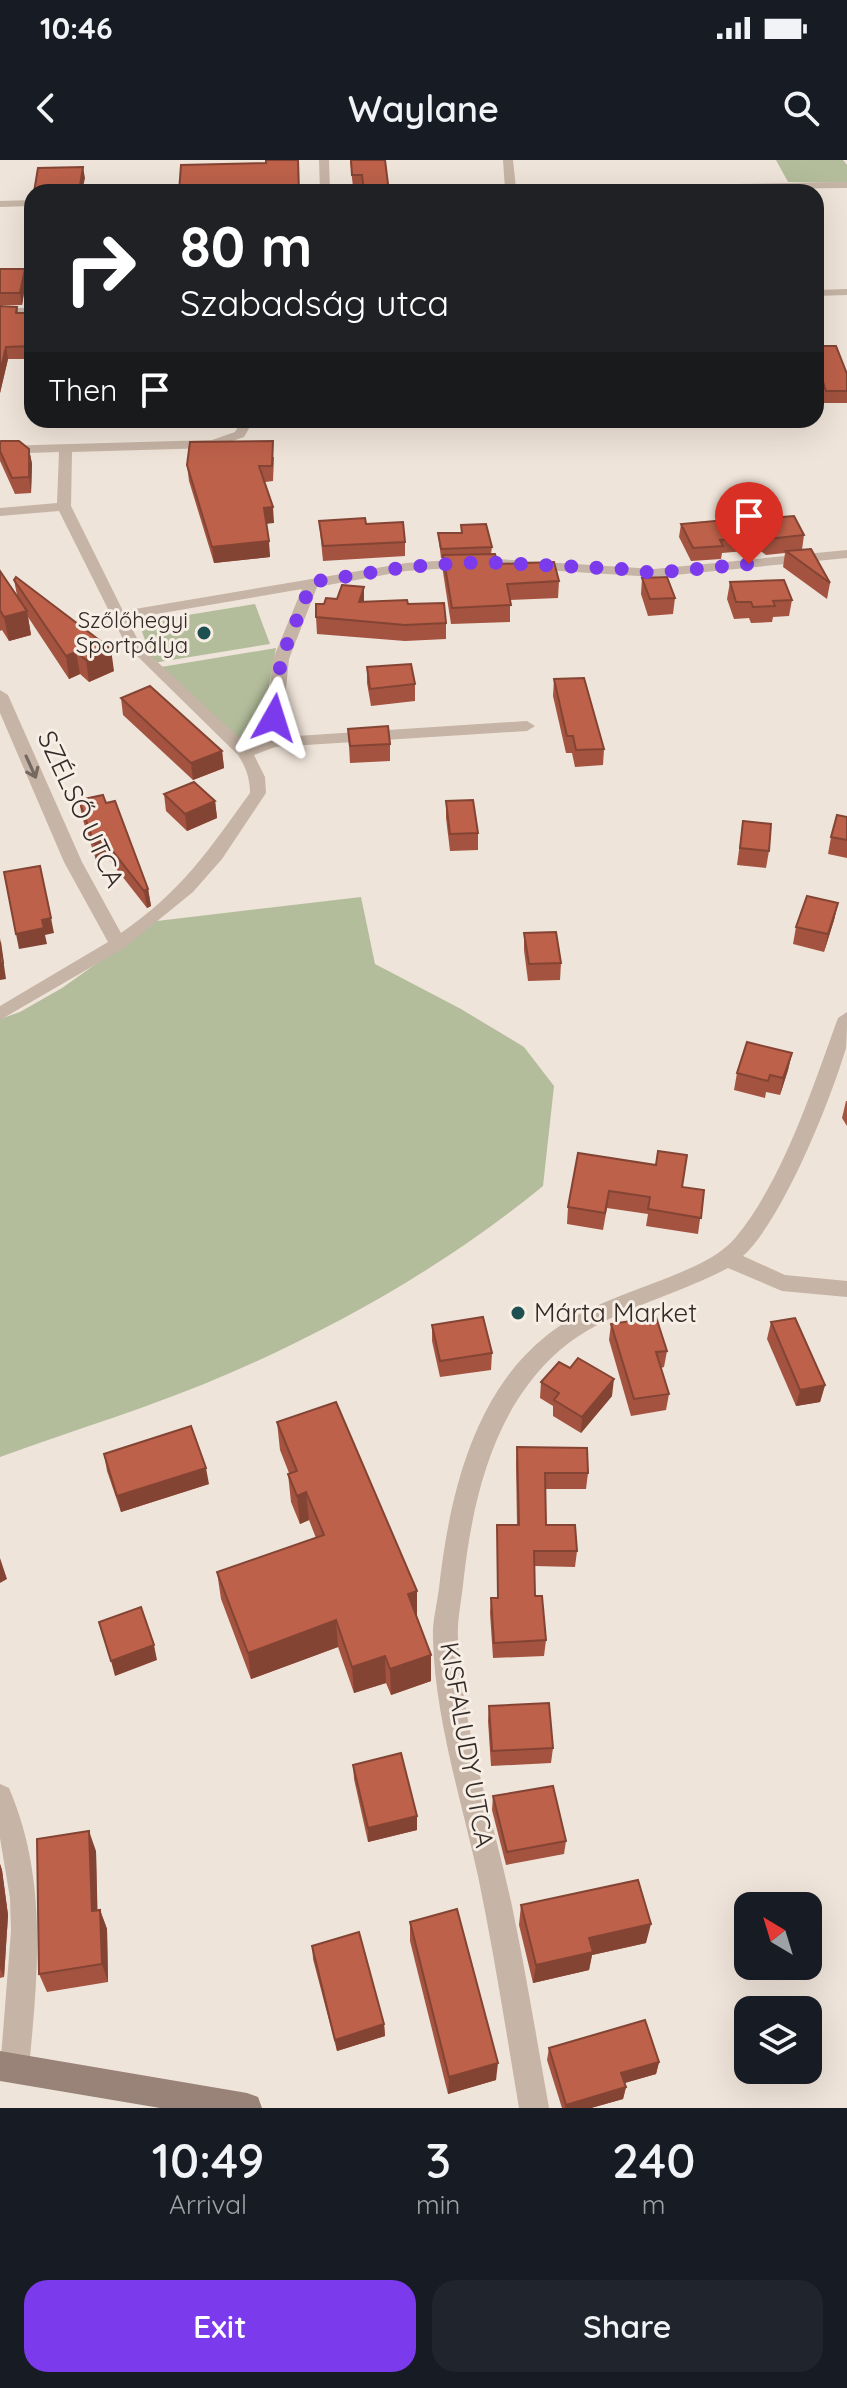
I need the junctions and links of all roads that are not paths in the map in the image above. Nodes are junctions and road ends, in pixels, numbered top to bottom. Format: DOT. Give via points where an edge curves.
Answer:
graph roads {
  1 [pos="324,160"];
  2 [pos="508,160"];
  3 [pos="325,184"];
  4 [pos="510,184"];
  5 [pos="824,185"];
  6 [pos="847,185"];
  7 [pos="24,203"];
  8 [pos="0,204"];
  9 [pos="847,292"];
  10 [pos="824,293"];
  11 [pos="0,312"];
  12 [pos="24,312"];
  13 [pos="247,428"];
  14 [pos="66,447"];
  15 [pos="0,450"];
  16 [pos="64,506"];
  17 [pos="0,512"];
  18 [pos="847,554"];
  19 [pos="312,582"];
  20 [pos="120,616"];
  21 [pos="0,695"];
  22 [pos="527,726"];
  23 [pos="272,742"];
  24 [pos="245,753"];
  25 [pos="118,944"];
  26 [pos="0,1014"];
  27 [pos="847,1018"];
  28 [pos="728,1259"];
  29 [pos="847,1289"];
  30 [pos="0,1797"];
  31 [pos="7,2067"];
  32 [pos="247,2108"];
  33 [pos="534,2108"];
  1 -- 3 [label="street"];
  2 -- 4 [label="street"];
  5 -- 6 [label="street"];
  7 -- 8 [label="street"];
  9 -- 10 [label="street"];
  11 -- 12 [label="street"];
  13 -- 14 [label="street" via="212,444"];
  14 -- 15 [label="street"];
  14 -- 16 [label="street"];
  16 -- 17 [label="street"];
  16 -- 20 [label="street"];
  18 -- 19 [label="street" via="654,573 481,562"];
  19 -- 20 [label="street"];
  19 -- 23 [label="street" via="281,659"];
  20 -- 24 [label="street" via="145,660"];
  21 -- 25 [label="street, SZÉLSŐ UTCA, one-way" via="73,862"];
  22 -- 23 [label="street"];
  23 -- 24 [label="street"];
  24 -- 25 [label="street" via="260,782 258,793 210,862 178,897"];
  25 -- 26 [label="street"];
  27 -- 28 [label="street, KISFALUDY UTCA" via="775,1194 751,1235"];
  28 -- 29 [label="street" via="782,1283"];
  28 -- 33 [label="street, KISFALUDY UTCA" via="580,1324 534,1359 503,1402 482,1450 454,1546 445,1643"];
  30 -- 31 [label="street" via="25,1882 24,1949"];
  31 -- 32 [label="main road"];
}
